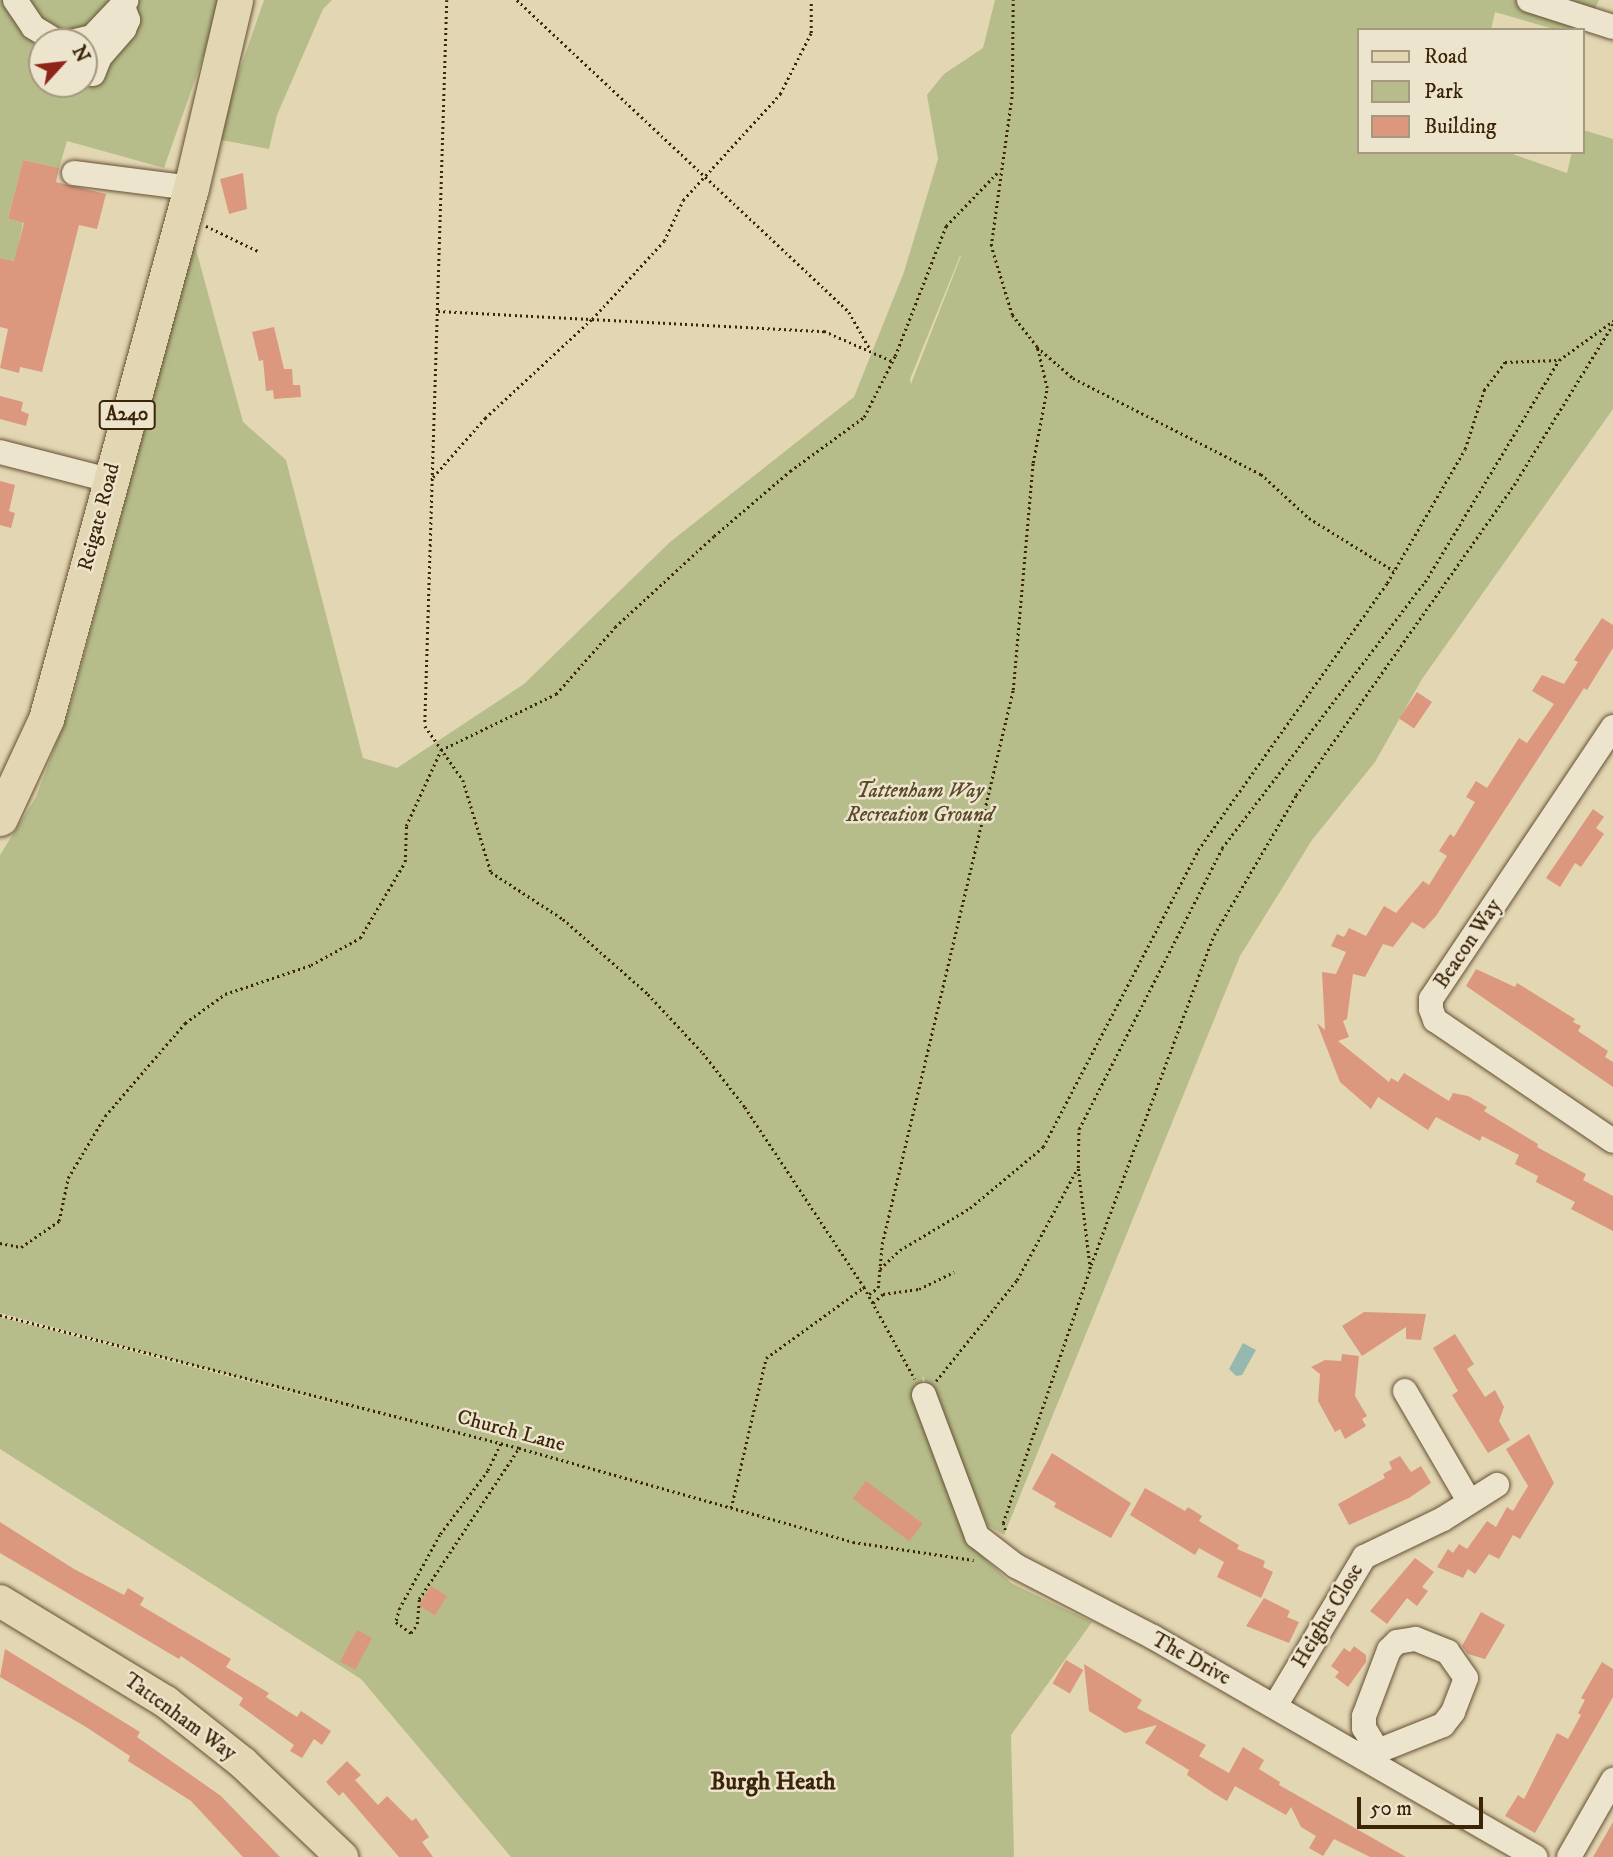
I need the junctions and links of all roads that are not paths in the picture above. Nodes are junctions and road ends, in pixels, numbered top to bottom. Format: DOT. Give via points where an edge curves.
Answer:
graph roads {
  1 [pos="15,0"];
  2 [pos="236,2"];
  3 [pos="1543,2"];
  4 [pos="124,3"];
  5 [pos="35,28"];
  6 [pos="98,31"];
  7 [pos="1609,32"];
  8 [pos="98,62"];
  9 [pos="74,173"];
  10 [pos="191,188"];
  11 [pos="0,452"];
  12 [pos="109,480"];
  13 [pos="1613,727"];
  14 [pos="0,818"];
  15 [pos="1613,1141"];
  16 [pos="1403,1388"];
  17 [pos="924,1395"];
  18 [pos="1497,1485"];
  19 [pos="1469,1501"];
  20 [pos="0,1601"];
  21 [pos="1275,1706"];
  22 [pos="1375,1756"];
  23 [pos="1613,1780"];
  24 [pos="342,1857"];
  25 [pos="1535,1857"];
  26 [pos="1569,1857"];
  1 -- 5 [label="street"];
  2 -- 10 [label="highway, Reigate Road / A240"];
  3 -- 7 [label="street"];
  4 -- 6 [label="street"];
  4 -- 8 [label="street" via="128,20"];
  9 -- 10 [label="street"];
  10 -- 12 [label="highway, Reigate Road / A240"];
  11 -- 12 [label="street"];
  12 -- 14 [label="highway, Reigate Road / A240" via="46,719"];
  13 -- 15 [label="street, Beacon Way" via="1432,999 1431,1009 1435,1020"];
  16 -- 19 [label="street"];
  17 -- 21 [label="street, The Drive" via="977,1536 1016,1566"];
  18 -- 19 [label="street, Heights Close"];
  19 -- 21 [label="street, Heights Close" via="1363,1557"];
  20 -- 24 [label="main road, Tattenham Way" via="166,1702 243,1763"];
  21 -- 22 [label="street, The Drive"];
  22 -- 22 [label="street" via="1443,1725 1453,1712 1466,1678 1448,1652 1415,1639 1404,1639 1390,1650 1364,1716"];
  22 -- 25 [label="street, The Drive"];
  23 -- 26 [label="street"];
}
